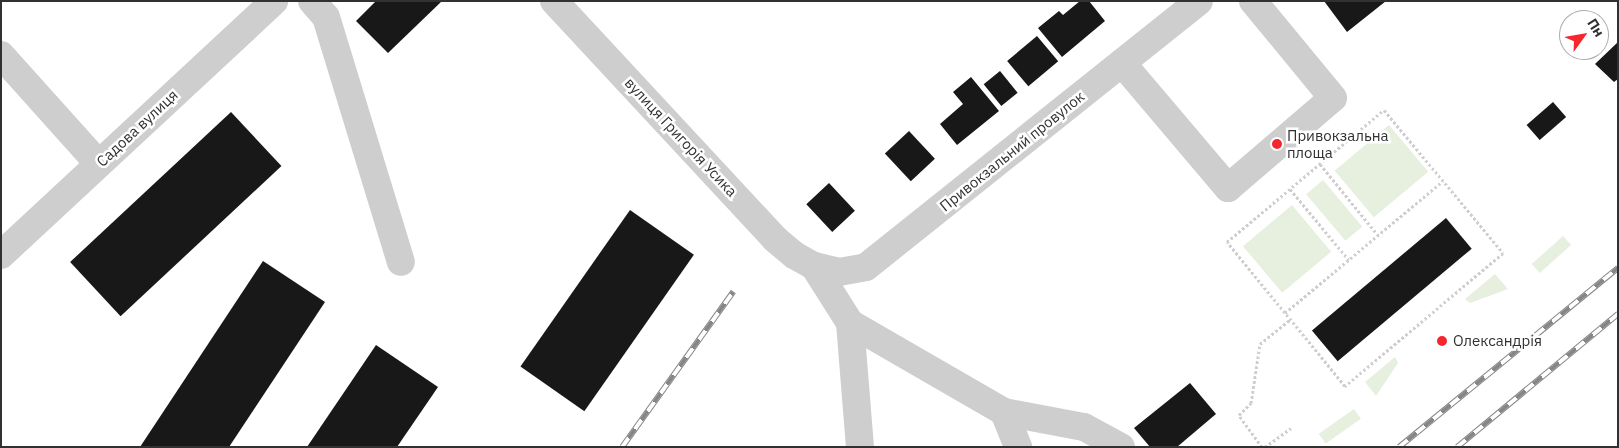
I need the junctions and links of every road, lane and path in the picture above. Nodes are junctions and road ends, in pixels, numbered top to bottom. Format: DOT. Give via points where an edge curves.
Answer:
graph roads {
  1 [pos="274,1"];
  2 [pos="312,1"];
  3 [pos="554,1"];
  4 [pos="1199,1"];
  5 [pos="1254,1"];
  6 [pos="1,54"];
  7 [pos="1122,62"];
  8 [pos="98,163"];
  9 [pos="1320,164"];
  10 [pos="1443,181"];
  11 [pos="1290,189"];
  12 [pos="1378,235"];
  13 [pos="1,255"];
  14 [pos="1348,260"];
  15 [pos="401,262"];
  16 [pos="814,266"];
  17 [pos="1284,313"];
  18 [pos="1290,320"];
  19 [pos="850,323"];
  20 [pos="1004,412"];
  21 [pos="1291,428"];
  22 [pos="860,447"];
  23 [pos="1018,447"];
  24 [pos="1121,447"];
  25 [pos="1263,447"];
  1 -- 8 [label="street, Садова вулиця"];
  2 -- 15 [label="street" via="326,17"];
  3 -- 16 [label="street, вулиця Григорія Усика" via="775,239"];
  4 -- 7 [label="street, Привокзальний провулок"];
  5 -- 7 [label="street" via="1333,98 1228,188"];
  6 -- 8 [label="street"];
  7 -- 16 [label="street, Привокзальний провулок" via="866,267 839,272"];
  8 -- 13 [label="street, Садова вулиця"];
  9 -- 10 [label="path" via="1384,110"];
  9 -- 11 [label="path"];
  9 -- 12 [label="path"];
  10 -- 12 [label="path"];
  10 -- 18 [label="path" via="1503,253 1345,386"];
  11 -- 14 [label="path"];
  11 -- 17 [label="path" via="1227,242"];
  12 -- 14 [label="path"];
  14 -- 17 [label="path"];
  16 -- 19 [label="street"];
  17 -- 18 [label="path"];
  18 -- 25 [label="path" via="1260,344 1251,403 1239,414"];
  19 -- 20 [label="street"];
  19 -- 22 [label="street"];
  20 -- 23 [label="street"];
  20 -- 24 [label="street" via="1084,427"];
  21 -- 25 [label="path"];
}
